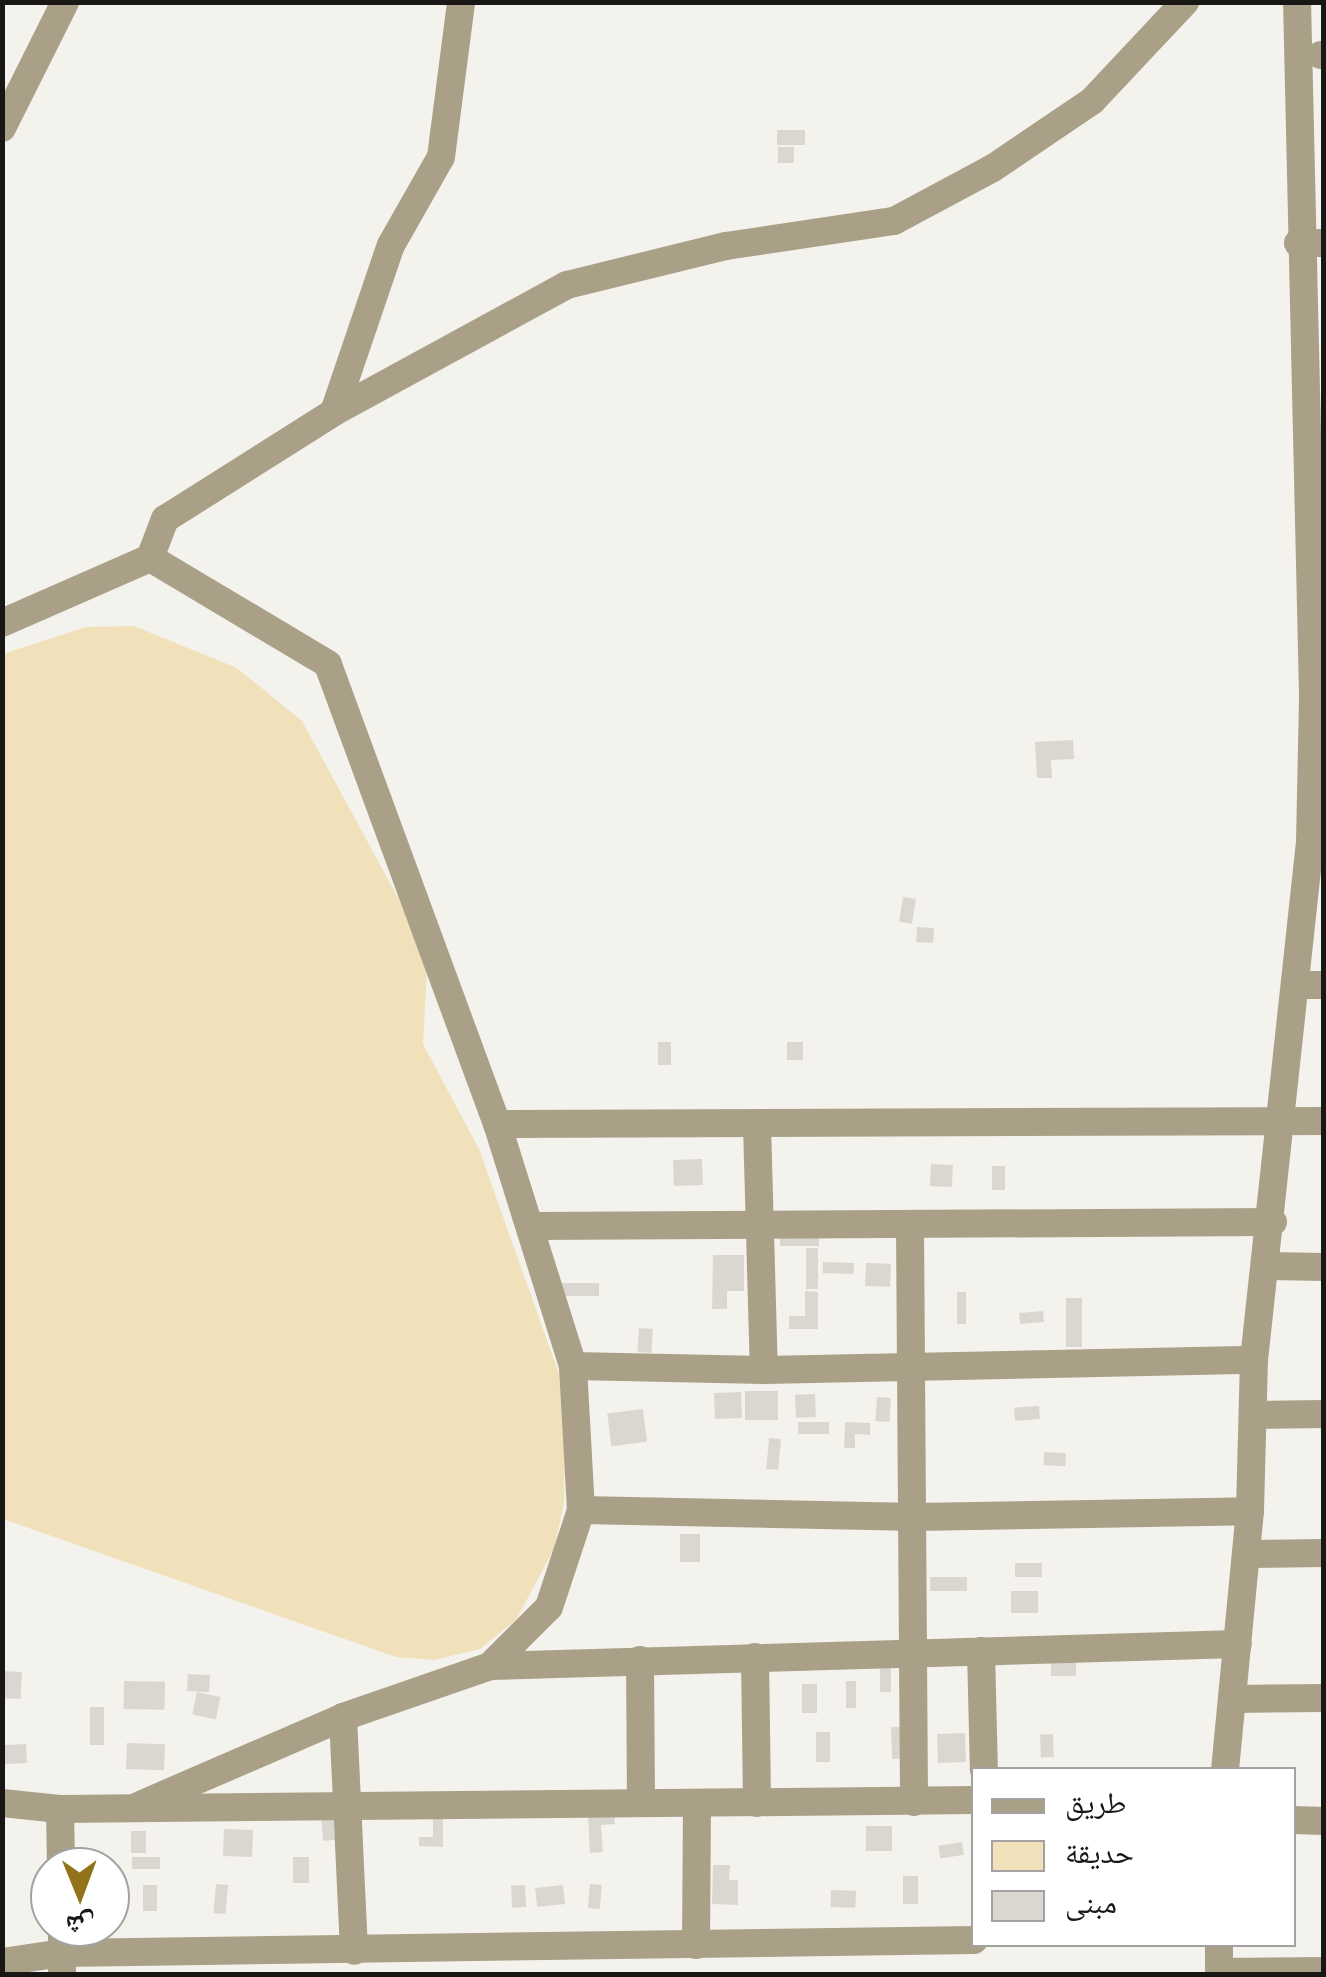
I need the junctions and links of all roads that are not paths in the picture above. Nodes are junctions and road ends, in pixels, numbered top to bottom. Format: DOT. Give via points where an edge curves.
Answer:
graph roads {
  1 [pos="65,2"];
  2 [pos="461,2"];
  3 [pos="486,2"];
  4 [pos="1186,2"];
  5 [pos="1297,2"];
  6 [pos="461,35"];
  7 [pos="2,128"];
  8 [pos="1311,243"];
  9 [pos="1315,397"];
  10 [pos="334,412"];
  11 [pos="1316,545"];
  12 [pos="150,558"];
  13 [pos="2,623"];
  14 [pos="1318,694"];
  15 [pos="1316,842"];
  16 [pos="1310,985"];
  17 [pos="1283,1121"];
  18 [pos="1324,1121"];
  19 [pos="498,1124"];
  20 [pos="757,1125"];
  21 [pos="1273,1222"];
  22 [pos="910,1225"];
  23 [pos="531,1226"];
  24 [pos="762,1228"];
  25 [pos="1266,1266"];
  26 [pos="1324,1267"];
  27 [pos="1254,1360"];
  28 [pos="573,1366"];
  29 [pos="912,1367"];
  30 [pos="764,1370"];
  31 [pos="1324,1414"];
  32 [pos="1252,1415"];
  33 [pos="582,1510"];
  34 [pos="1250,1511"];
  35 [pos="916,1517"];
  36 [pos="1324,1553"];
  37 [pos="1246,1554"];
  38 [pos="1238,1644"];
  39 [pos="981,1651"];
  40 [pos="917,1653"];
  41 [pos="754,1657"];
  42 [pos="640,1660"];
  43 [pos="490,1666"];
  44 [pos="1324,1698"];
  45 [pos="1232,1699"];
  46 [pos="344,1717"];
  47 [pos="984,1767"];
  48 [pos="1224,1767"];
  49 [pos="971,1800"];
  50 [pos="641,1802"];
  51 [pos="914,1802"];
  52 [pos="757,1803"];
  53 [pos="2,1804"];
  54 [pos="697,1804"];
  55 [pos="140,1805"];
  56 [pos="347,1806"];
  57 [pos="60,1809"];
  58 [pos="1296,1820"];
  59 [pos="1324,1821"];
  60 [pos="61,1847"];
  61 [pos="971,1940"];
  62 [pos="696,1946"];
  63 [pos="62,1952"];
  64 [pos="354,1952"];
  65 [pos="2,1962"];
  66 [pos="642,1962"];
  67 [pos="1219,1964"];
  68 [pos="1324,1971"];
  1 -- 7 [label="street"];
  2 -- 6 [label="street"];
  3 -- 6 [label="street"];
  4 -- 10 [label="street" via="1092,101 993,168 894,221 726,246 567,285"];
  5 -- 8 [label="street"];
  6 -- 10 [label="street" via="441,157 391,245"];
  8 -- 9 [label="street"];
  9 -- 11 [label="street"];
  10 -- 12 [label="street" via="165,519"];
  11 -- 14 [label="street"];
  12 -- 13 [label="street"];
  12 -- 19 [label="street" via="328,664"];
  14 -- 15 [label="street"];
  15 -- 16 [label="street"];
  16 -- 17 [label="street"];
  17 -- 18 [label="street"];
  17 -- 20 [label="street"];
  17 -- 21 [label="street"];
  19 -- 20 [label="street"];
  19 -- 23 [label="street"];
  20 -- 24 [label="street"];
  21 -- 22 [label="street"];
  21 -- 25 [label="street"];
  22 -- 24 [label="street"];
  22 -- 29 [label="street"];
  23 -- 24 [label="street"];
  23 -- 28 [label="street"];
  24 -- 30 [label="street"];
  25 -- 26 [label="street"];
  25 -- 27 [label="street"];
  27 -- 29 [label="street"];
  27 -- 32 [label="street"];
  28 -- 30 [label="street"];
  28 -- 33 [label="street"];
  29 -- 30 [label="street"];
  29 -- 35 [label="street"];
  31 -- 32 [label="street"];
  32 -- 34 [label="street"];
  33 -- 35 [label="street"];
  33 -- 43 [label="street" via="549,1606"];
  34 -- 35 [label="street"];
  34 -- 37 [label="street"];
  35 -- 40 [label="street"];
  36 -- 37 [label="street"];
  37 -- 38 [label="street"];
  38 -- 39 [label="street"];
  38 -- 45 [label="street"];
  39 -- 40 [label="street"];
  39 -- 47 [label="street"];
  40 -- 41 [label="street"];
  40 -- 51 [label="street"];
  41 -- 42 [label="street"];
  41 -- 52 [label="street"];
  42 -- 43 [label="street"];
  42 -- 50 [label="street"];
  43 -- 46 [label="street"];
  44 -- 45 [label="street"];
  45 -- 48 [label="street"];
  46 -- 55 [label="street"];
  46 -- 56 [label="street"];
  49 -- 51 [label="street"];
  50 -- 54 [label="street"];
  50 -- 56 [label="street"];
  51 -- 52 [label="street"];
  52 -- 54 [label="street"];
  53 -- 57 [label="street"];
  54 -- 62 [label="street"];
  55 -- 56 [label="street"];
  55 -- 57 [label="street"];
  56 -- 64 [label="street"];
  57 -- 60 [label="street"];
  58 -- 59 [label="street"];
  61 -- 62 [label="street"];
  62 -- 66 [label="street"];
  63 -- 64 [label="street"];
  63 -- 65 [label="street"];
  64 -- 66 [label="street"];
  67 -- 68 [label="street"];
}
